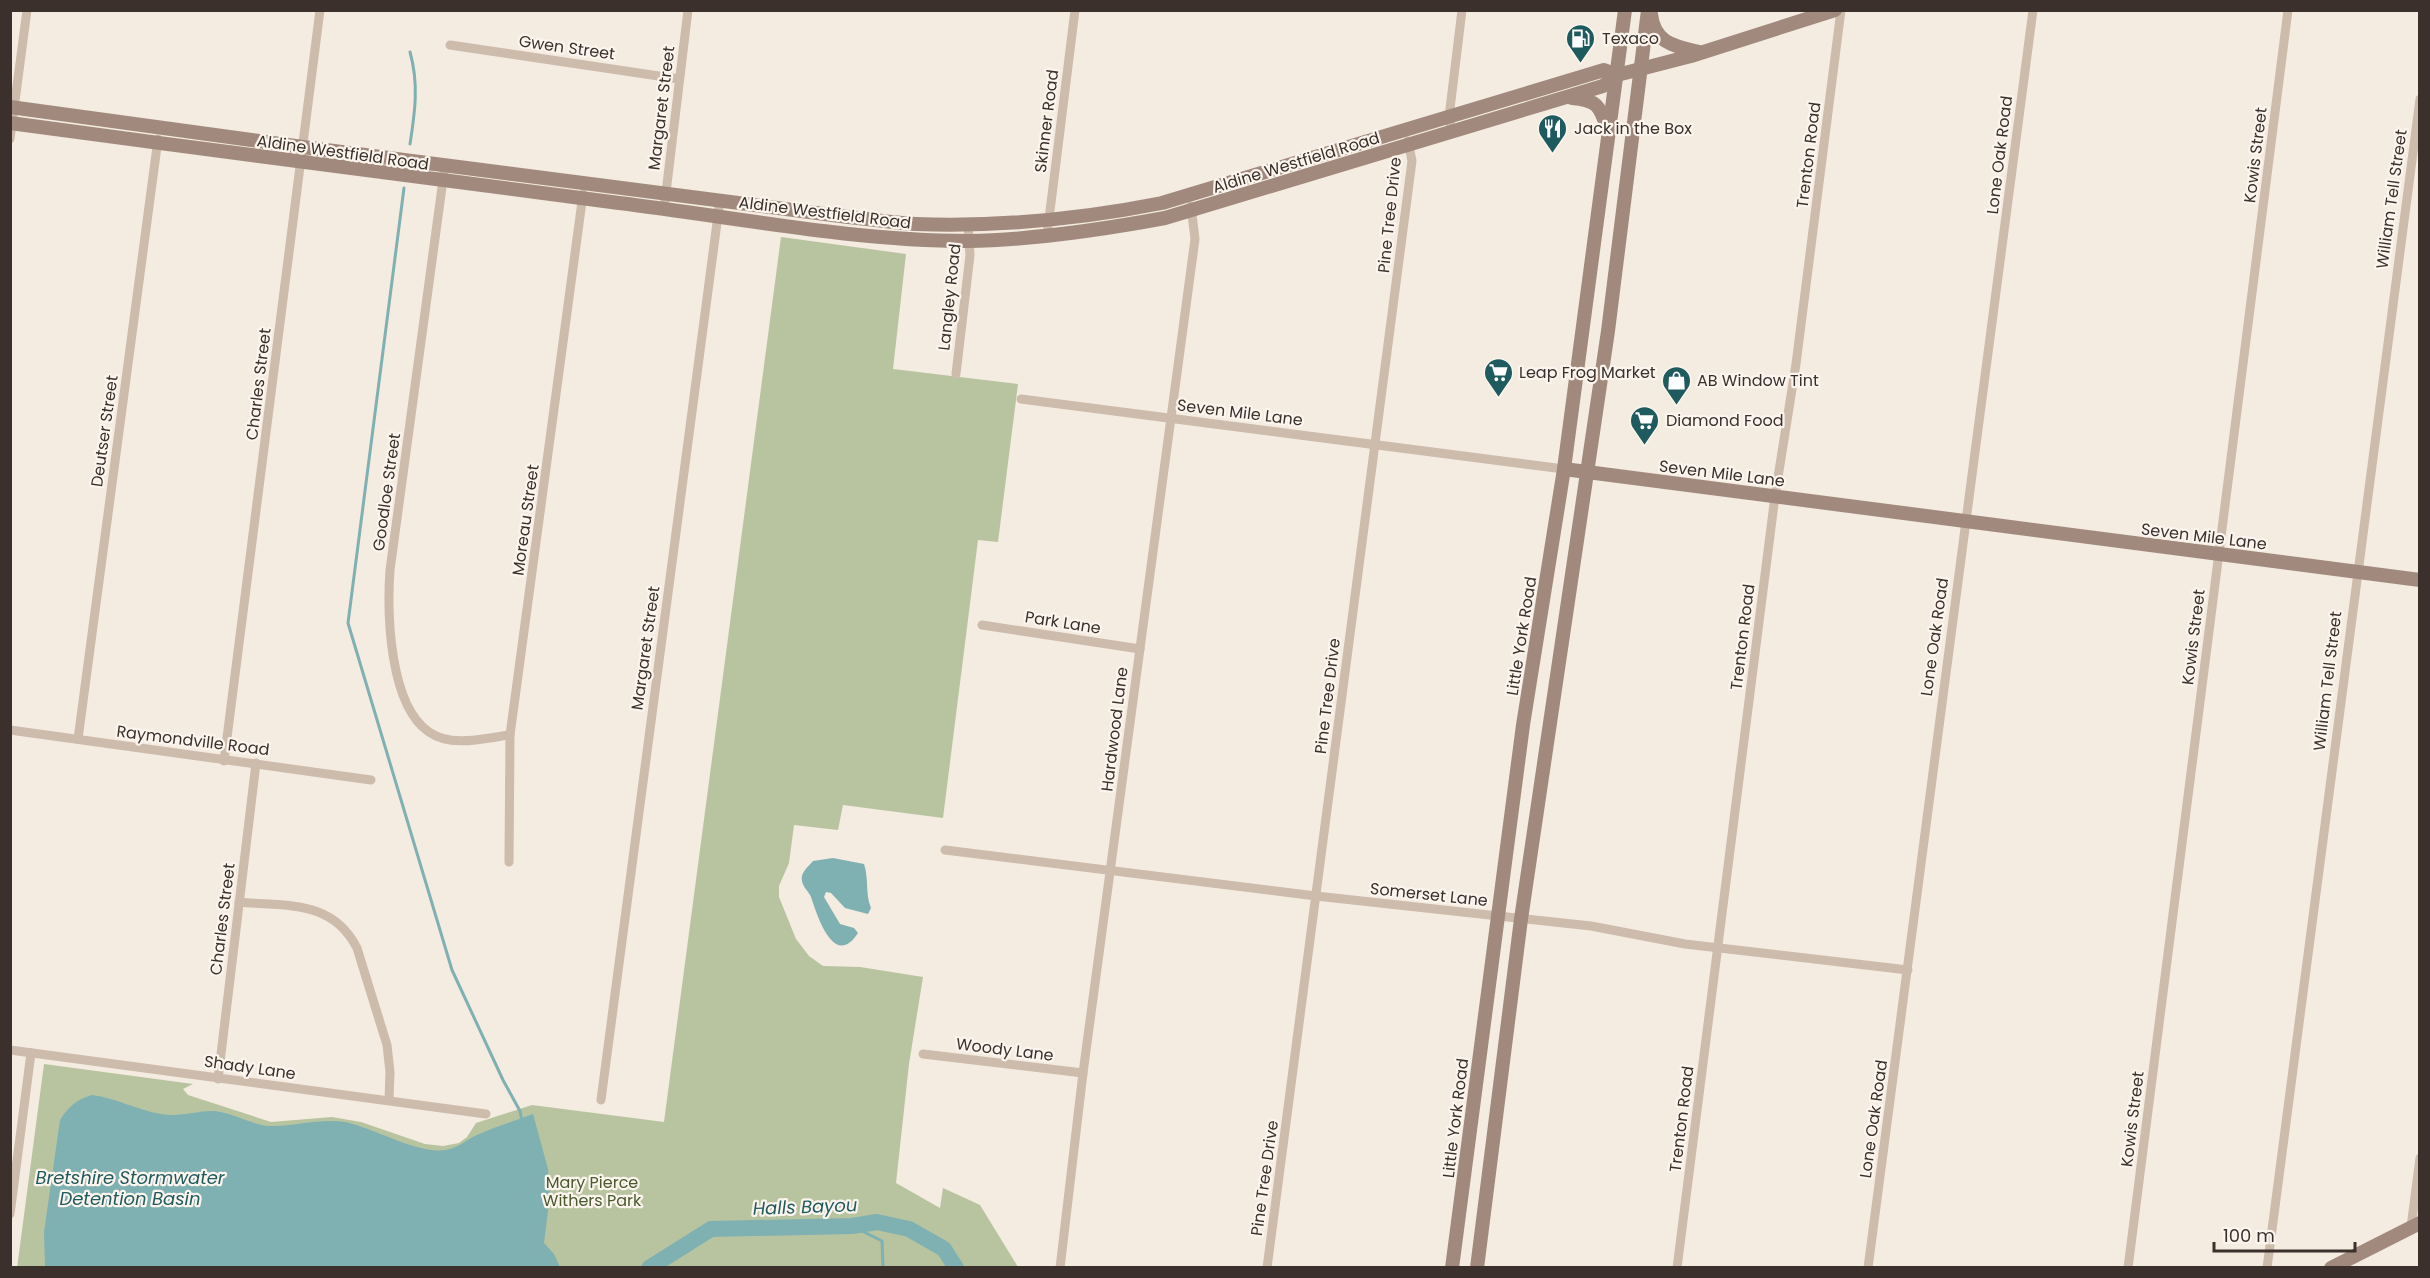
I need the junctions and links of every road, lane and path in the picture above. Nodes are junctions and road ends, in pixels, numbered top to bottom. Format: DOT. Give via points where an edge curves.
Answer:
graph roads {
  1 [pos="27,10"];
  2 [pos="320,10"];
  3 [pos="688,10"];
  4 [pos="1075,10"];
  5 [pos="1462,10"];
  6 [pos="1625,10"];
  7 [pos="1649,10"];
  8 [pos="1835,10"];
  9 [pos="1841,10"];
  10 [pos="2033,10"];
  11 [pos="2288,10"];
  12 [pos="450,45"];
  13 [pos="1701,53"];
  14 [pos="1641,69"];
  15 [pos="1617,75"];
  16 [pos="680,79"];
  17 [pos="1567,97"];
  18 [pos="2420,99"];
  19 [pos="12,107"];
  20 [pos="1449,117"];
  21 [pos="11,123"];
  22 [pos="159,128"];
  23 [pos="1405,130"];
  24 [pos="1608,131"];
  25 [pos="1452,132"];
  26 [pos="10,139"];
  27 [pos="157,143"];
  28 [pos="1409,145"];
  29 [pos="303,147"];
  30 [pos="301,163"];
  31 [pos="445,165"];
  32 [pos="444,182"];
  33 [pos="584,183"];
  34 [pos="666,193"];
  35 [pos="1189,195"];
  36 [pos="583,199"];
  37 [pos="720,200"];
  38 [pos="664,209"];
  39 [pos="1192,210"];
  40 [pos="718,215"];
  41 [pos="848,217"];
  42 [pos="1049,219"];
  43 [pos="1002,222"];
  44 [pos="968,224"];
  45 [pos="845,233"];
  46 [pos="1047,235"];
  47 [pos="1003,239"];
  48 [pos="970,241"];
  49 [pos="956,374"];
  50 [pos="1021,399"];
  51 [pos="1170,419"];
  52 [pos="1375,445"];
  53 [pos="1564,469"];
  54 [pos="1587,472"];
  55 [pos="1775,496"];
  56 [pos="1966,522"];
  57 [pos="2218,554"];
  58 [pos="2356,572"];
  59 [pos="2420,580"];
  60 [pos="982,624"];
  61 [pos="1140,649"];
  62 [pos="10,730"];
  63 [pos="510,735"];
  64 [pos="78,739"];
  65 [pos="224,761"];
  66 [pos="256,763"];
  67 [pos="370,780"];
  68 [pos="945,850"];
  69 [pos="509,862"];
  70 [pos="1111,870"];
  71 [pos="1316,896"];
  72 [pos="239,902"];
  73 [pos="1498,916"];
  74 [pos="1521,919"];
  75 [pos="1719,949"];
  76 [pos="1908,970"];
  77 [pos="10,1050"];
  78 [pos="31,1053"];
  79 [pos="923,1054"];
  80 [pos="1083,1073"];
  81 [pos="218,1079"];
  82 [pos="389,1100"];
  83 [pos="601,1100"];
  84 [pos="486,1114"];
  85 [pos="2420,1158"];
  86 [pos="10,1214"];
  87 [pos="2415,1225"];
  88 [pos="1060,1268"];
  89 [pos="1267,1268"];
  90 [pos="1452,1268"];
  91 [pos="1477,1268"];
  92 [pos="1677,1268"];
  93 [pos="1868,1268"];
  94 [pos="2128,1268"];
  95 [pos="2267,1268"];
  96 [pos="2331,1268"];
  1 -- 19 [label="street"];
  2 -- 29 [label="street, Charles Street"];
  3 -- 16 [label="street, Margaret Street"];
  4 -- 42 [label="street, Skinner Road"];
  5 -- 20 [label="street"];
  6 -- 15 [label="main road, Little York Road"];
  7 -- 13 [label="main road" via="1652,26 1660,38"];
  7 -- 14 [label="main road"];
  8 -- 13 [label="main road, Aldine Westfield Road"];
  9 -- 55 [label="street, Trenton Road" via="1796,364"];
  10 -- 56 [label="street, Lone Oak Road"];
  11 -- 57 [label="street, Kowis Street"];
  12 -- 16 [label="street, Gwen Street"];
  13 -- 14 [label="main road, Aldine Westfield Road"];
  14 -- 15 [label="main road, Aldine Westfield Road"];
  14 -- 54 [label="main road"];
  15 -- 17 [label="main road, Aldine Westfield Road" via="1603,86"];
  15 -- 20 [label="main road, Aldine Westfield Road" via="1604,70"];
  15 -- 24 [label="main road, Little York Road"];
  16 -- 34 [label="street, Margaret Street"];
  17 -- 24 [label="main road" via="1588,99 1596,105"];
  17 -- 25 [label="main road, Aldine Westfield Road"];
  18 -- 58 [label="street, William Tell Street"];
  19 -- 21 [label="street"];
  19 -- 22 [label="main road, Aldine Westfield Road"];
  20 -- 23 [label="main road, Aldine Westfield Road"];
  20 -- 25 [label="street"];
  21 -- 26 [label="street"];
  21 -- 27 [label="main road, Aldine Westfield Road"];
  22 -- 27 [label="street, Deutser Street"];
  22 -- 29 [label="main road, Aldine Westfield Road"];
  23 -- 28 [label="street, Pine Tree Drive"];
  23 -- 35 [label="main road, Aldine Westfield Road"];
  24 -- 53 [label="main road, Little York Road"];
  25 -- 28 [label="main road, Aldine Westfield Road"];
  27 -- 30 [label="main road, Aldine Westfield Road"];
  27 -- 64 [label="street, Deutser Street"];
  28 -- 39 [label="main road, Aldine Westfield Road"];
  28 -- 52 [label="street, Pine Tree Drive" via="1412,161"];
  29 -- 30 [label="street, Charles Street"];
  29 -- 31 [label="main road, Aldine Westfield Road"];
  30 -- 32 [label="main road, Aldine Westfield Road"];
  30 -- 65 [label="street, Charles Street"];
  31 -- 32 [label="street, Goodloe Street"];
  31 -- 33 [label="main road, Aldine Westfield Road"];
  32 -- 36 [label="main road, Aldine Westfield Road"];
  32 -- 63 [label="street, Goodloe Street" via="390,570 390,641 411,711 429,732 458,741"];
  33 -- 34 [label="main road, Aldine Westfield Road"];
  33 -- 36 [label="street, Moreau Street"];
  34 -- 37 [label="main road, Aldine Westfield Road"];
  34 -- 38 [label="street, Margaret Street"];
  35 -- 39 [label="street, Hardwood Lane"];
  35 -- 42 [label="main road, Aldine Westfield Road" via="1105,215"];
  36 -- 38 [label="main road, Aldine Westfield Road"];
  36 -- 63 [label="street, Moreau Street"];
  37 -- 40 [label="street, Margaret Street"];
  37 -- 41 [label="main road, Aldine Westfield Road"];
  38 -- 40 [label="main road, Aldine Westfield Road"];
  39 -- 46 [label="main road, Aldine Westfield Road" via="1106,229"];
  39 -- 51 [label="street, Hardwood Lane" via="1195,238"];
  40 -- 45 [label="main road, Aldine Westfield Road"];
  40 -- 83 [label="street, Margaret Street"];
  41 -- 44 [label="main road, Aldine Westfield Road"];
  41 -- 45 [label="main road"];
  42 -- 43 [label="main road, Aldine Westfield Road"];
  42 -- 46 [label="street, Skinner Road"];
  43 -- 44 [label="main road, Aldine Westfield Road"];
  43 -- 47 [label="main road"];
  44 -- 48 [label="street, Langley Road"];
  45 -- 48 [label="main road, Aldine Westfield Road"];
  46 -- 47 [label="main road, Aldine Westfield Road"];
  47 -- 48 [label="main road, Aldine Westfield Road"];
  48 -- 49 [label="street, Langley Road"];
  50 -- 51 [label="street, Seven Mile Lane"];
  51 -- 52 [label="street, Seven Mile Lane"];
  51 -- 61 [label="street, Hardwood Lane"];
  52 -- 53 [label="street, Seven Mile Lane"];
  52 -- 71 [label="street, Pine Tree Drive"];
  53 -- 54 [label="main road, Seven Mile Lane"];
  53 -- 73 [label="main road, Little York Road" via="1523,725"];
  54 -- 55 [label="main road, Seven Mile Lane"];
  54 -- 74 [label="main road"];
  55 -- 56 [label="main road, Seven Mile Lane"];
  55 -- 75 [label="street, Trenton Road"];
  56 -- 57 [label="main road, Seven Mile Lane"];
  56 -- 76 [label="street, Lone Oak Road"];
  57 -- 58 [label="main road, Seven Mile Lane"];
  57 -- 94 [label="street, Kowis Street"];
  58 -- 59 [label="main road, Seven Mile Lane"];
  58 -- 95 [label="street, William Tell Street"];
  60 -- 61 [label="street, Park Lane"];
  61 -- 70 [label="street, Hardwood Lane"];
  62 -- 64 [label="street, Raymondville Road"];
  63 -- 69 [label="street, Moreau Street"];
  64 -- 65 [label="street, Raymondville Road"];
  65 -- 66 [label="street, Raymondville Road"];
  66 -- 67 [label="street, Raymondville Road"];
  66 -- 72 [label="street, Charles Street"];
  68 -- 70 [label="street, Somerset Lane"];
  70 -- 71 [label="street, Somerset Lane"];
  70 -- 80 [label="street, Hardwood Lane"];
  71 -- 73 [label="street, Somerset Lane"];
  71 -- 89 [label="street, Pine Tree Drive"];
  72 -- 81 [label="street, Charles Street"];
  72 -- 82 [label="street" via="321,912 342,924 350,934 387,1045"];
  73 -- 74 [label="street, Somerset Lane"];
  73 -- 90 [label="main road, Little York Road"];
  74 -- 75 [label="street, Somerset Lane" via="1607,928"];
  74 -- 91 [label="main road"];
  75 -- 76 [label="street, Somerset Lane"];
  75 -- 92 [label="street, Trenton Road"];
  76 -- 93 [label="street, Lone Oak Road"];
  77 -- 78 [label="street, Shady Lane"];
  78 -- 81 [label="street, Shady Lane"];
  78 -- 86 [label="street"];
  79 -- 80 [label="street, Woody Lane"];
  80 -- 88 [label="street, Hardwood Lane"];
  81 -- 82 [label="street, Shady Lane"];
  82 -- 84 [label="street, Shady Lane"];
  85 -- 87 [label="street"];
  87 -- 96 [label="main road"];
}
